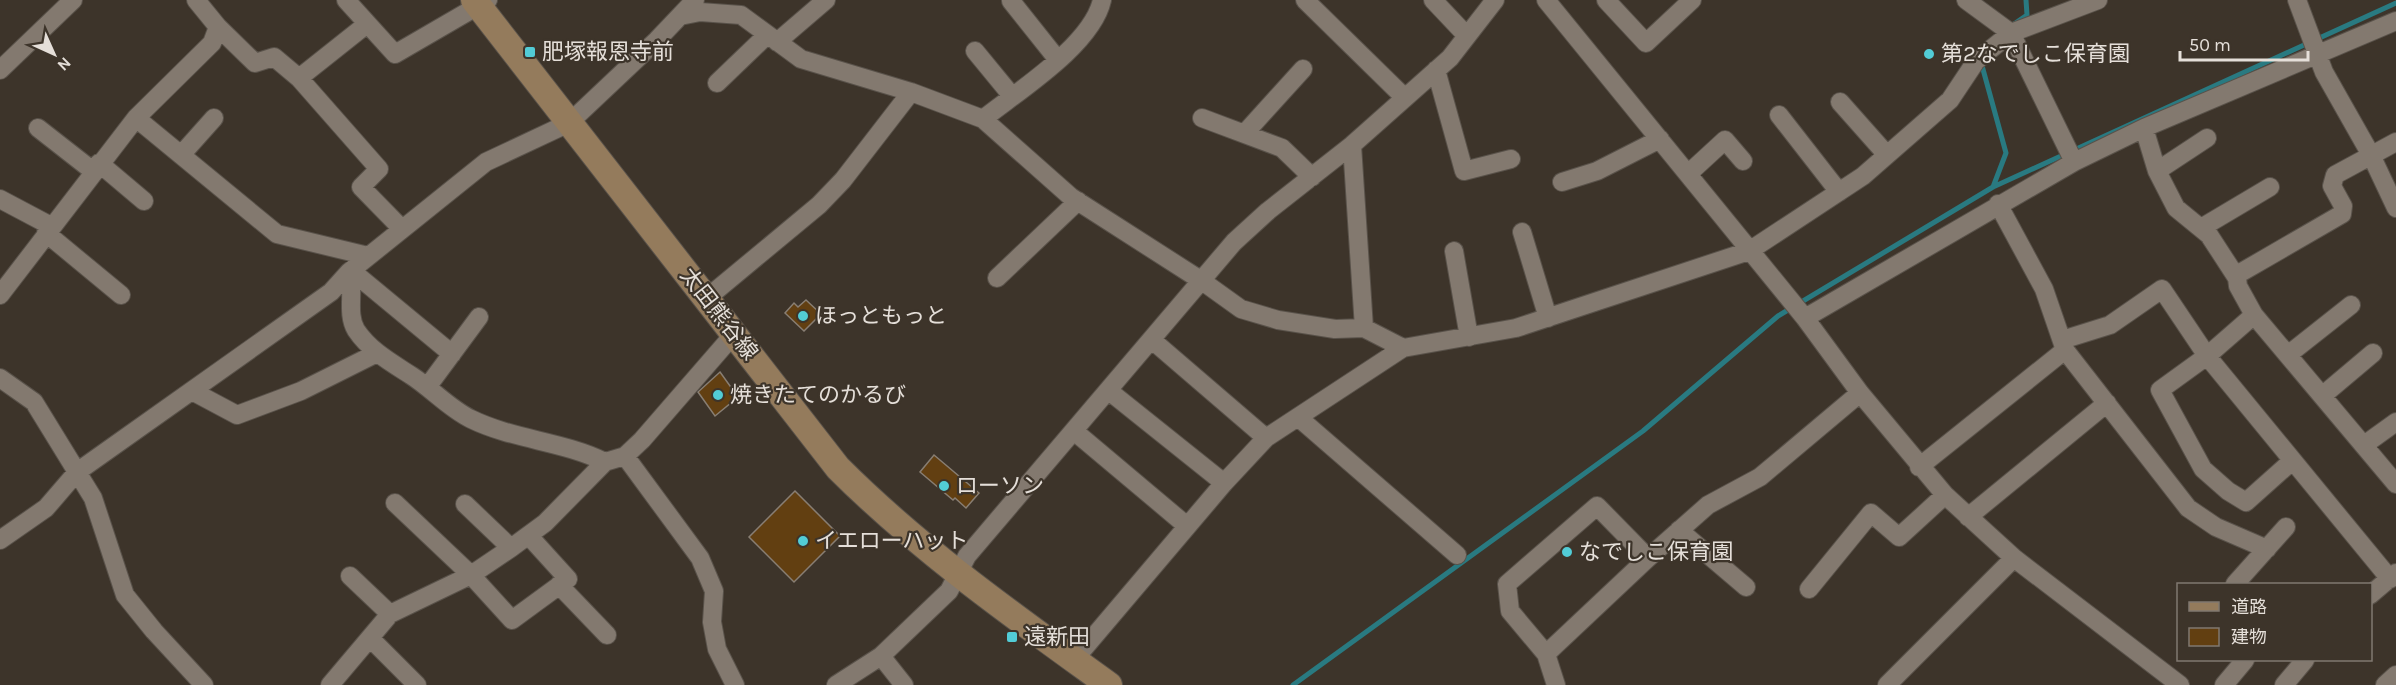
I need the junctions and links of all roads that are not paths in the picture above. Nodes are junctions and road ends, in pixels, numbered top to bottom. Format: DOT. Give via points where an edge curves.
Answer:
graph roads {
  1 [pos="73,0"];
  2 [pos="196,0"];
  3 [pos="346,0"];
  4 [pos="694,0"];
  5 [pos="826,0"];
  6 [pos="1101,0"];
  7 [pos="1305,0"];
  8 [pos="1433,0"];
  9 [pos="1495,0"];
  10 [pos="1546,0"];
  11 [pos="1606,0"];
  12 [pos="1966,0"];
  13 [pos="2098,0"];
  14 [pos="2297,0"];
  15 [pos="1011,1"];
  16 [pos="481,2"];
  17 [pos="1684,2"];
  18 [pos="2079,3"];
  19 [pos="680,16"];
  20 [pos="2396,21"];
  21 [pos="367,24"];
  22 [pos="218,27"];
  23 [pos="2011,33"];
  24 [pos="1467,36"];
  25 [pos="772,39"];
  26 [pos="975,51"];
  27 [pos="2317,53"];
  28 [pos="1058,60"];
  29 [pos="1303,69"];
  30 [pos="0,70"];
  31 [pos="1436,70"];
  32 [pos="299,78"];
  33 [pos="717,83"];
  34 [pos="910,92"];
  35 [pos="1012,96"];
  36 [pos="1405,98"];
  37 [pos="1840,102"];
  38 [pos="1779,115"];
  39 [pos="136,118"];
  40 [pos="214,118"];
  41 [pos="1202,118"];
  42 [pos="983,119"];
  43 [pos="569,123"];
  44 [pos="2144,128"];
  45 [pos="38,129"];
  46 [pos="1245,133"];
  47 [pos="2207,138"];
  48 [pos="1660,139"];
  49 [pos="2396,142"];
  50 [pos="1352,145"];
  51 [pos="181,155"];
  52 [pos="1887,155"];
  53 [pos="2371,156"];
  54 [pos="1511,159"];
  55 [pos="1743,161"];
  56 [pos="2074,161"];
  57 [pos="96,167"];
  58 [pos="2157,171"];
  59 [pos="1688,174"];
  60 [pos="1312,177"];
  61 [pos="1562,182"];
  62 [pos="2270,187"];
  63 [pos="1839,192"];
  64 [pos="0,199"];
  65 [pos="144,201"];
  66 [pos="1078,201"];
  67 [pos="1998,204"];
  68 [pos="2396,208"];
  69 [pos="2201,228"];
  70 [pos="402,229"];
  71 [pos="48,230"];
  72 [pos="1522,232"];
  73 [pos="1454,251"];
  74 [pos="1749,251"];
  75 [pos="368,256"];
  76 [pos="349,272"];
  77 [pos="997,278"];
  78 [pos="2236,278"];
  79 [pos="1202,281"];
  80 [pos="0,295"];
  81 [pos="121,295"];
  82 [pos="707,298"];
  83 [pos="2351,305"];
  84 [pos="2254,315"];
  85 [pos="1803,316"];
  86 [pos="479,317"];
  87 [pos="1548,318"];
  88 [pos="1364,328"];
  89 [pos="734,334"];
  90 [pos="1469,337"];
  91 [pos="1152,340"];
  92 [pos="2064,345"];
  93 [pos="1403,348"];
  94 [pos="376,353"];
  95 [pos="2373,353"];
  96 [pos="452,354"];
  97 [pos="2289,354"];
  98 [pos="2208,356"];
  99 [pos="0,378"];
  100 [pos="428,386"];
  101 [pos="192,391"];
  102 [pos="1110,391"];
  103 [pos="1860,393"];
  104 [pos="2322,396"];
  105 [pos="2108,403"];
  106 [pos="1299,418"];
  107 [pos="2396,422"];
  108 [pos="1074,431"];
  109 [pos="1266,438"];
  110 [pos="2364,445"];
  111 [pos="626,456"];
  112 [pos="2292,461"];
  113 [pos="605,462"];
  114 [pos="1919,467"];
  115 [pos="77,472"];
  116 [pos="1224,483"];
  117 [pos="2396,484"];
  118 [pos="1945,495"];
  119 [pos="395,502"];
  120 [pos="465,504"];
  121 [pos="1968,517"];
  122 [pos="1187,526"];
  123 [pos="2286,527"];
  124 [pos="1679,531"];
  125 [pos="529,536"];
  126 [pos="0,540"];
  127 [pos="511,548"];
  128 [pos="2267,549"];
  129 [pos="1457,555"];
  130 [pos="1648,558"];
  131 [pos="2014,558"];
  132 [pos="958,574"];
  133 [pos="471,575"];
  134 [pos="350,576"];
  135 [pos="2393,576"];
  136 [pos="2237,583"];
  137 [pos="559,585"];
  138 [pos="1746,587"];
  139 [pos="1809,589"];
  140 [pos="2372,593"];
  141 [pos="390,614"];
  142 [pos="607,635"];
  143 [pos="371,639"];
  144 [pos="1546,654"];
  145 [pos="881,656"];
  146 [pos="1074,660"];
  147 [pos="2245,661"];
  148 [pos="2304,661"];
  149 [pos="2396,675"];
  150 [pos="204,685"];
  151 [pos="330,685"];
  152 [pos="417,685"];
  153 [pos="735,685"];
  154 [pos="836,685"];
  155 [pos="904,685"];
  156 [pos="1108,685"];
  157 [pos="1556,685"];
  158 [pos="1887,685"];
  159 [pos="2180,685"];
  160 [pos="2224,685"];
  161 [pos="2284,685"];
  162 [pos="2385,685"];
  1 -- 30 [label="street"];
  2 -- 22 [label="street"];
  3 -- 21 [label="street"];
  4 -- 19 [label="street"];
  5 -- 25 [label="street"];
  6 -- 28 [label="street" via="1100,9 1074,47"];
  7 -- 36 [label="street"];
  8 -- 24 [label="street"];
  9 -- 24 [label="street"];
  10 -- 48 [label="street"];
  11 -- 17 [label="street" via="1646,43"];
  12 -- 23 [label="street"];
  13 -- 18 [label="street"];
  14 -- 27 [label="street"];
  15 -- 28 [label="street"];
  16 -- 21 [label="street" via="395,54"];
  16 -- 43 [label="main road, 太田熊谷線"];
  18 -- 23 [label="street"];
  19 -- 25 [label="street" via="700,12 741,15"];
  19 -- 43 [label="street"];
  20 -- 27 [label="street"];
  21 -- 32 [label="street"];
  22 -- 32 [label="street" via="255,63 274,57"];
  22 -- 39 [label="street" via="212,43"];
  23 -- 52 [label="street" via="1976,61 1950,100"];
  23 -- 56 [label="street"];
  24 -- 31 [label="street"];
  25 -- 33 [label="street"];
  25 -- 34 [label="street" via="801,59"];
  26 -- 35 [label="street"];
  27 -- 44 [label="street"];
  27 -- 53 [label="street"];
  28 -- 35 [label="street"];
  29 -- 46 [label="street"];
  31 -- 36 [label="street"];
  31 -- 54 [label="street" via="1464,171"];
  32 -- 70 [label="street" via="379,169 361,187"];
  34 -- 42 [label="street"];
  34 -- 82 [label="street" via="843,180 819,205"];
  35 -- 42 [label="street"];
  36 -- 50 [label="street"];
  37 -- 52 [label="street"];
  38 -- 63 [label="street"];
  39 -- 51 [label="street"];
  39 -- 57 [label="street"];
  40 -- 51 [label="street"];
  41 -- 46 [label="street"];
  42 -- 66 [label="street"];
  43 -- 70 [label="street" via="486,162"];
  43 -- 82 [label="main road, 太田熊谷線"];
  44 -- 56 [label="street"];
  44 -- 58 [label="street"];
  45 -- 57 [label="street"];
  46 -- 60 [label="street" via="1282,148"];
  47 -- 58 [label="street"];
  48 -- 59 [label="street"];
  48 -- 61 [label="street" via="1597,171"];
  49 -- 53 [label="street"];
  50 -- 60 [label="street"];
  50 -- 88 [label="street"];
  51 -- 75 [label="street" via="277,234"];
  52 -- 63 [label="street"];
  53 -- 68 [label="street"];
  53 -- 78 [label="street" via="2335,175 2332,186 2343,207 2342,214"];
  55 -- 59 [label="street" via="1725,140"];
  56 -- 67 [label="street"];
  57 -- 65 [label="street"];
  57 -- 71 [label="street"];
  58 -- 69 [label="street" via="2176,208"];
  59 -- 74 [label="street"];
  60 -- 79 [label="street" via="1234,242"];
  62 -- 69 [label="street"];
  63 -- 74 [label="street"];
  64 -- 71 [label="street"];
  66 -- 77 [label="street"];
  66 -- 79 [label="street"];
  67 -- 85 [label="street"];
  67 -- 92 [label="street" via="2044,289"];
  69 -- 78 [label="street"];
  70 -- 75 [label="street"];
  71 -- 80 [label="street"];
  71 -- 81 [label="street"];
  72 -- 87 [label="street"];
  73 -- 90 [label="street"];
  74 -- 85 [label="street"];
  74 -- 87 [label="street"];
  75 -- 76 [label="street"];
  76 -- 94 [label="street" via="356,329"];
  76 -- 96 [label="street"];
  76 -- 101 [label="street" via="330,292"];
  78 -- 84 [label="street"];
  79 -- 88 [label="street" via="1241,309 1335,329"];
  79 -- 91 [label="street"];
  82 -- 89 [label="main road, 太田熊谷線"];
  83 -- 97 [label="street"];
  84 -- 97 [label="street"];
  84 -- 98 [label="street"];
  85 -- 103 [label="street"];
  86 -- 96 [label="street"];
  87 -- 90 [label="street"];
  88 -- 93 [label="street"];
  89 -- 111 [label="street"];
  89 -- 132 [label="main road, 太田熊谷線" via="838,468 877,507"];
  90 -- 93 [label="street"];
  91 -- 102 [label="street"];
  91 -- 109 [label="street"];
  92 -- 98 [label="street" via="2110,325 2162,289"];
  92 -- 105 [label="street"];
  92 -- 114 [label="street"];
  93 -- 106 [label="street"];
  94 -- 100 [label="street"];
  94 -- 101 [label="street" via="301,391 237,415"];
  95 -- 104 [label="street"];
  96 -- 100 [label="street"];
  97 -- 104 [label="street"];
  98 -- 112 [label="street"];
  98 -- 112 [label="street" via="2160,390 2203,469 2246,502"];
  99 -- 115 [label="street" via="34,402"];
  100 -- 113 [label="street" via="470,419"];
  101 -- 115 [label="street"];
  102 -- 108 [label="street"];
  102 -- 116 [label="street"];
  103 -- 114 [label="street"];
  103 -- 124 [label="street" via="1760,477 1707,505"];
  104 -- 110 [label="street"];
  105 -- 121 [label="street"];
  105 -- 128 [label="street" via="2188,508 2216,527"];
  106 -- 109 [label="street"];
  106 -- 129 [label="street"];
  107 -- 110 [label="street"];
  108 -- 122 [label="street"];
  108 -- 132 [label="street" via="967,556"];
  109 -- 116 [label="street"];
  110 -- 117 [label="street"];
  111 -- 113 [label="street"];
  111 -- 153 [label="street" via="700,558 714,591 712,621 717,649"];
  112 -- 135 [label="street"];
  113 -- 125 [label="street"];
  114 -- 118 [label="street"];
  115 -- 126 [label="street" via="46,508"];
  115 -- 150 [label="street" via="93,498 126,595"];
  116 -- 122 [label="street"];
  118 -- 121 [label="street"];
  118 -- 139 [label="street" via="1899,537 1871,513"];
  119 -- 133 [label="street"];
  120 -- 127 [label="street"];
  121 -- 131 [label="street"];
  122 -- 146 [label="street"];
  123 -- 128 [label="street"];
  124 -- 130 [label="street"];
  124 -- 138 [label="street"];
  125 -- 127 [label="street"];
  125 -- 137 [label="street" via="568,579"];
  127 -- 133 [label="street"];
  128 -- 136 [label="street"];
  130 -- 144 [label="street"];
  130 -- 144 [label="street" via="1597,506 1507,584 1510,611"];
  131 -- 158 [label="street"];
  131 -- 159 [label="street"];
  132 -- 145 [label="street" via="949,591"];
  132 -- 146 [label="main road, 太田熊谷線"];
  133 -- 137 [label="street" via="512,620"];
  133 -- 141 [label="street"];
  134 -- 141 [label="street"];
  135 -- 140 [label="street"];
  137 -- 142 [label="street"];
  141 -- 143 [label="street"];
  143 -- 151 [label="street"];
  143 -- 152 [label="street"];
  144 -- 157 [label="street"];
  145 -- 154 [label="street"];
  145 -- 155 [label="street"];
  146 -- 156 [label="main road, 太田熊谷線"];
  147 -- 160 [label="street"];
  148 -- 161 [label="street"];
  149 -- 162 [label="street"];
}
